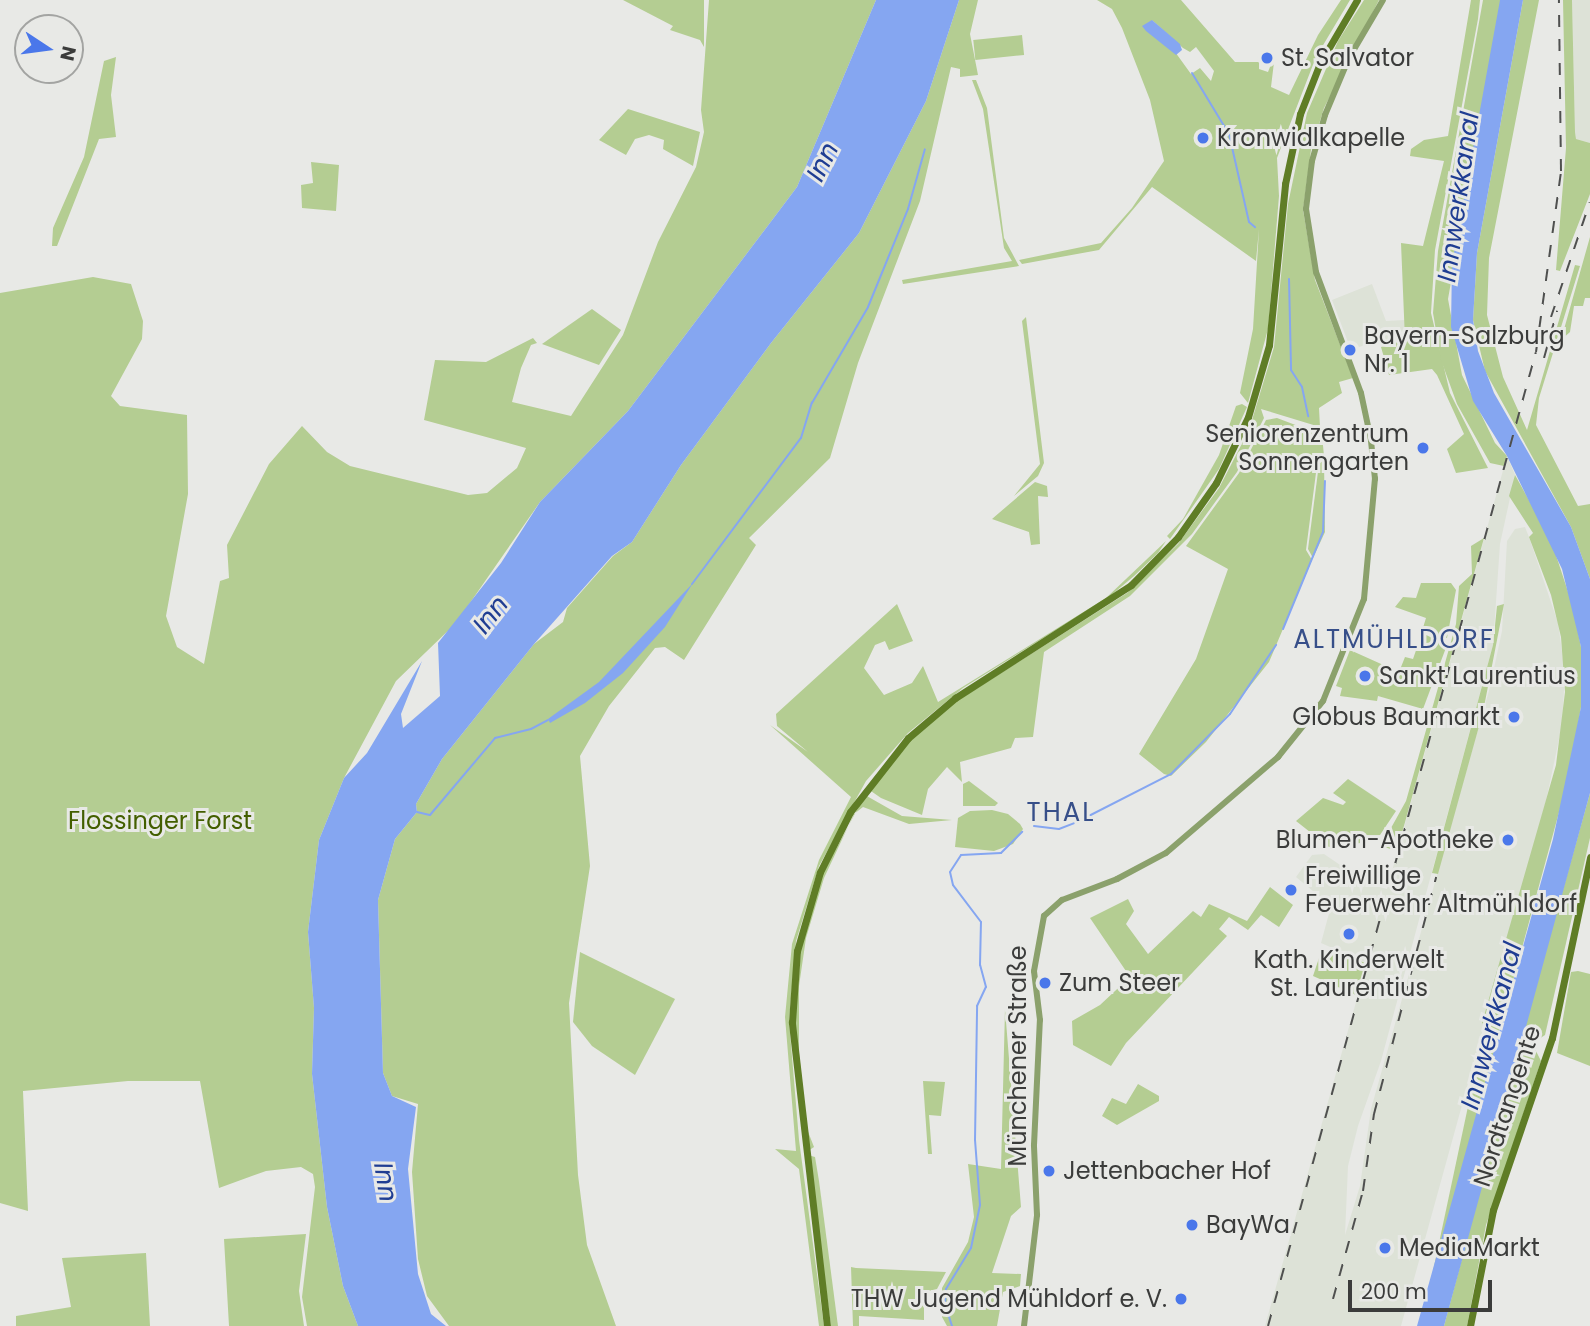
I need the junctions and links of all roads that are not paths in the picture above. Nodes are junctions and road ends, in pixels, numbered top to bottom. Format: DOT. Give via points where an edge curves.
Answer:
graph roads {
  1 [pos="1357,0"];
  2 [pos="1383,0"];
  3 [pos="1590,857"];
  4 [pos="827,1326"];
  5 [pos="1024,1326"];
  6 [pos="1470,1326"];
  1 -- 4 [label="main road" via="1320,63 1300,114 1285,184 1275,302 1263,372 1242,432 1212,489 1178,537 1131,586 972,686 908,738 855,804 820,872 797,951 792,1022"];
  2 -- 5 [label="street, Münchener Straße" via="1331,99 1312,161 1307,202 1316,272 1361,393 1371,440 1375,479 1364,599 1324,701 1273,762 1166,853 1117,879 1062,900 1044,916 1034,971 1040,1020 1034,1145 1037,1215"];
  3 -- 6 [label="main road, Nordtangente" via="1552,1038 1493,1210"];
}
